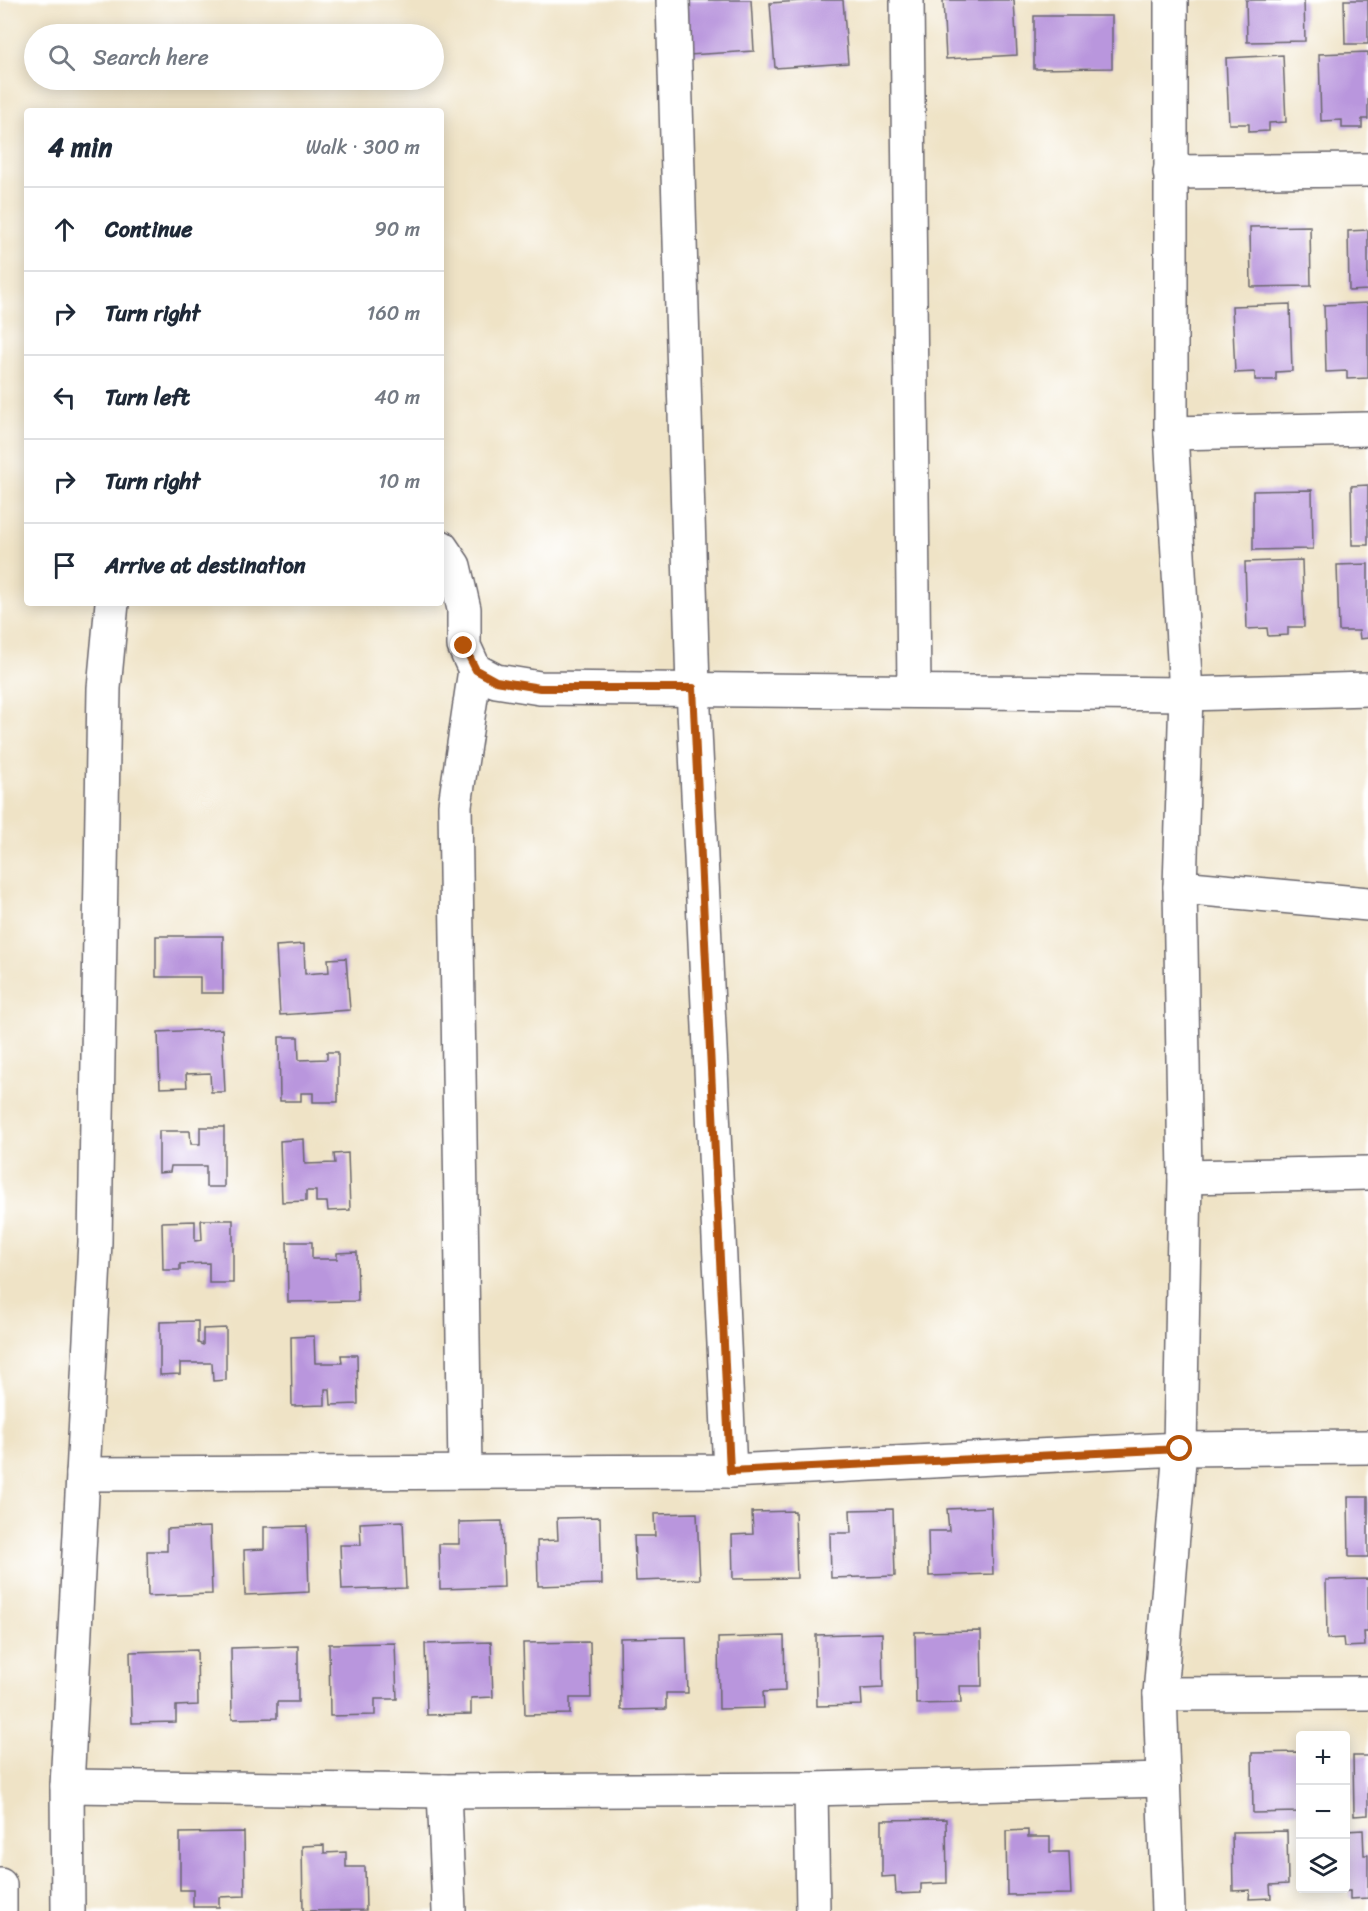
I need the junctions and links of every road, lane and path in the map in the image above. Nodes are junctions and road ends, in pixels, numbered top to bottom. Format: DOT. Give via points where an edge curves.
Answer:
graph roads {
  1 [pos="673,0"];
  2 [pos="907,0"];
  3 [pos="1171,0"];
  4 [pos="1368,171"];
  5 [pos="1170,172"];
  6 [pos="1368,429"];
  7 [pos="1171,433"];
  8 [pos="444,551"];
  9 [pos="112,606"];
  10 [pos="476,670"];
  11 [pos="693,688"];
  12 [pos="1368,689"];
  13 [pos="914,691"];
  14 [pos="1186,694"];
  15 [pos="1180,887"];
  16 [pos="1368,904"];
  17 [pos="1368,1173"];
  18 [pos="1185,1177"];
  19 [pos="1368,1447"];
  20 [pos="1180,1449"];
  21 [pos="465,1471"];
  22 [pos="730,1471"];
  23 [pos="83,1474"];
  24 [pos="1368,1693"];
  25 [pos="1160,1694"];
  26 [pos="1164,1780"];
  27 [pos="67,1786"];
  28 [pos="811,1790"];
  29 [pos="444,1791"];
  30 [pos="0,1885"];
  31 [pos="0,1911"];
  32 [pos="68,1911"];
  33 [pos="449,1911"];
  34 [pos="813,1911"];
  35 [pos="1168,1911"];
  1 -- 11 [label="street"];
  2 -- 13 [label="street"];
  3 -- 5 [label="street"];
  4 -- 5 [label="street"];
  5 -- 7 [label="street"];
  6 -- 7 [label="street"];
  7 -- 14 [label="street"];
  8 -- 10 [label="street" via="454,566 464,609 464,646"];
  9 -- 23 [label="street" via="104,688 95,1242"];
  10 -- 11 [label="street" via="496,681 540,688"];
  10 -- 21 [label="street" via="455,805"];
  11 -- 13 [label="street"];
  11 -- 22 [label="street"];
  12 -- 14 [label="street"];
  13 -- 14 [label="street"];
  14 -- 15 [label="street"];
  15 -- 16 [label="street"];
  15 -- 18 [label="street"];
  17 -- 18 [label="street"];
  18 -- 20 [label="street"];
  19 -- 20 [label="street"];
  20 -- 22 [label="street"];
  20 -- 25 [label="street"];
  21 -- 22 [label="street"];
  21 -- 23 [label="street"];
  23 -- 27 [label="street"];
  24 -- 25 [label="street"];
  25 -- 26 [label="street"];
  26 -- 28 [label="street"];
  26 -- 35 [label="street"];
  27 -- 29 [label="street"];
  27 -- 32 [label="street"];
  28 -- 29 [label="street"];
  28 -- 34 [label="street"];
  29 -- 33 [label="street"];
  30 -- 31 [label="street"];
}
